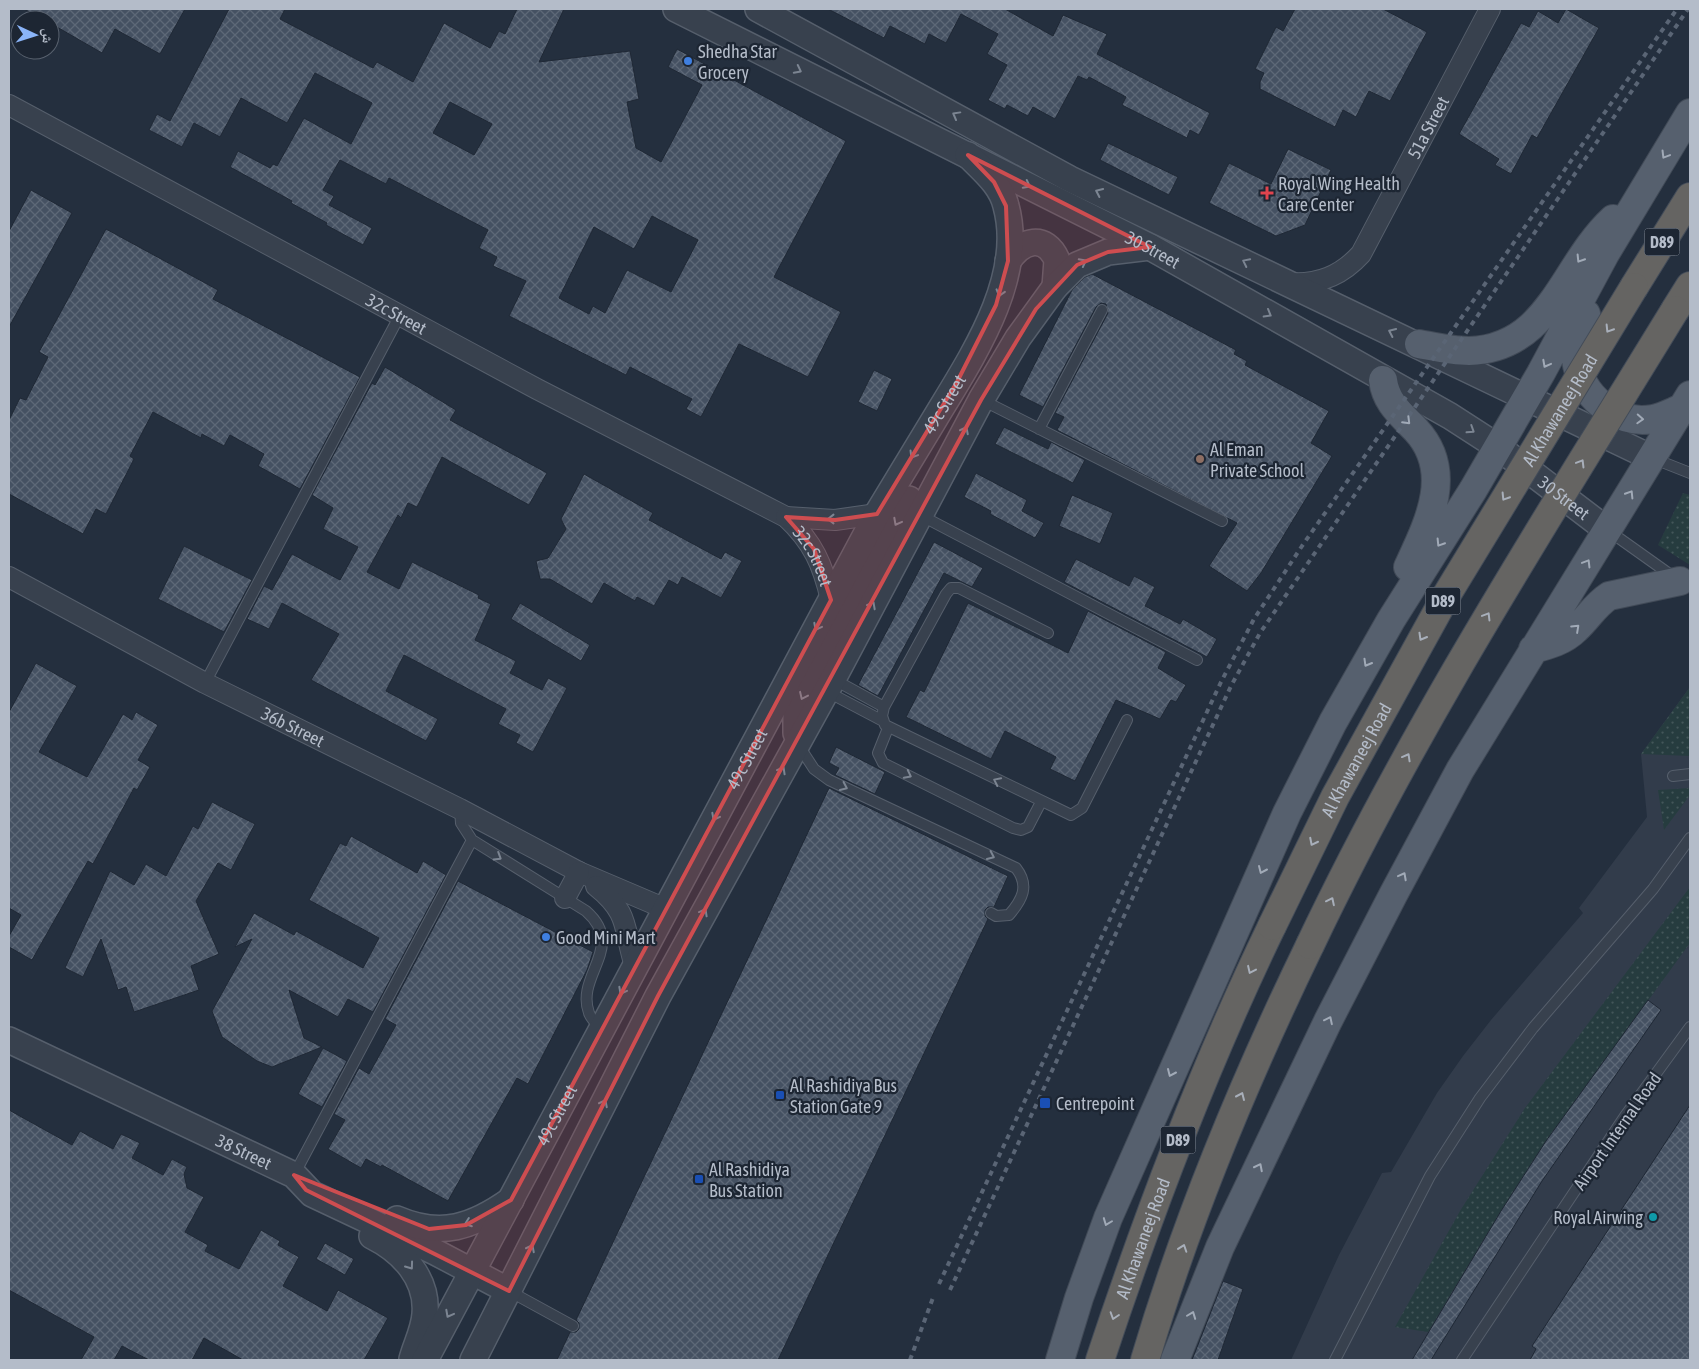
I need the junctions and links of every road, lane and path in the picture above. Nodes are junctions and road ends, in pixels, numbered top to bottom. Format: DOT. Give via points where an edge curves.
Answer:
graph roads {
  1 [pos="676,9"];
  2 [pos="758,9"];
  3 [pos="1490,9"];
  4 [pos="9,105"];
  5 [pos="1690,113"];
  6 [pos="968,155"];
  7 [pos="1690,197"];
  8 [pos="1638,200"];
  9 [pos="1150,247"];
  10 [pos="1605,254"];
  11 [pos="1008,261"];
  12 [pos="1289,283"];
  13 [pos="1055,286"];
  14 [pos="1690,286"];
  15 [pos="1102,310"];
  16 [pos="400,315"];
  17 [pos="1419,344"];
  18 [pos="1383,380"];
  19 [pos="957,382"];
  20 [pos="1526,398"];
  21 [pos="981,400"];
  22 [pos="1686,402"];
  23 [pos="1039,429"];
  24 [pos="1498,447"];
  25 [pos="1652,458"];
  26 [pos="1690,473"];
  27 [pos="877,514"];
  28 [pos="920,515"];
  29 [pos="786,517"];
  30 [pos="1222,521"];
  31 [pos="1607,530"];
  32 [pos="9,577"];
  33 [pos="1685,584"];
  34 [pos="831,600"];
  35 [pos="1391,620"];
  36 [pos="1048,633"];
  37 [pos="1533,649"];
  38 [pos="1198,660"];
  39 [pos="205,683"];
  40 [pos="830,685"];
  41 [pos="884,707"];
  42 [pos="1128,720"];
  43 [pos="886,725"];
  44 [pos="798,743"];
  45 [pos="1690,774"];
  46 [pos="1672,776"];
  47 [pos="1041,802"];
  48 [pos="460,809"];
  49 [pos="1690,838"];
  50 [pos="472,840"];
  51 [pos="579,872"];
  52 [pos="565,898"];
  53 [pos="666,909"];
  54 [pos="991,912"];
  55 [pos="635,966"];
  56 [pos="658,996"];
  57 [pos="1690,1027"];
  58 [pos="602,1030"];
  59 [pos="9,1040"];
  60 [pos="294,1175"];
  61 [pos="510,1200"];
  62 [pos="472,1271"];
  63 [pos="509,1291"];
  64 [pos="573,1326"];
  65 [pos="411,1360"];
  66 [pos="424,1360"];
  67 [pos="472,1360"];
  68 [pos="1060,1360"];
  69 [pos="1100,1360"];
  70 [pos="1145,1360"];
  71 [pos="1175,1360"];
  72 [pos="1335,1360"];
  73 [pos="1462,1360"];
  1 -- 6 [label="street, 30 Street, one-way"];
  12 -- 2 [label="street, 30 Street, one-way" via="1070,178"];
  3 -- 12 [label="street, 51a Street" via="1360,254 1330,278 1303,284"];
  4 -- 16 [label="street, 32c Street"];
  5 -- 8 [label="main road, one-way"];
  6 -- 9 [label="street, 30 Street, one-way"];
  6 -- 11 [label="street, 49c Street" via="1002,193 1010,228"];
  7 -- 69 [label="highway, Al Khawaneej Road / D89, one-way, bridge" via="1436,612 1335,797 1231,1012 1154,1202"];
  8 -- 10 [label="main road"];
  8 -- 17 [label="main road, one-way" via="1612,220 1589,245 1548,310 1521,335 1481,350"];
  13 -- 9 [label="street, 49c Street, one-way" via="1077,265 1098,254"];
  9 -- 18 [label="street, 30 Street, one-way"];
  10 -- 20 [label="main road, one-way"];
  10 -- 22 [label="main road, one-way" via="1602,277 1579,327 1576,343 1577,366 1585,387 1595,400 1621,416 1651,419"];
  11 -- 13 [label="street" via="1026,244 1045,245 1057,260"];
  11 -- 19 [label="street, 49c Street, one-way" via="996,305"];
  17 -- 12 [label="street, 30 Street, one-way"];
  13 -- 21 [label="street, 49c Street" via="1026,324"];
  70 -- 14 [label="highway, D89, one-way, bridge" via="1191,1223 1234,1111 1310,945 1382,802 1432,711"];
  15 -- 23 [label="lane"];
  16 -- 29 [label="street, 32c Street"];
  16 -- 39 [label="lane"];
  17 -- 20 [label="street, 30 Street"];
  18 -- 24 [label="street, 30 Street, one-way" via="1450,416"];
  18 -- 35 [label="main road, one-way" via="1391,404 1424,441 1433,465 1435,484 1435,503 1430,520 1400,585"];
  19 -- 27 [label="street, 49c Street, one-way"];
  19 -- 44 [label="street, one-way" via="942,437 799,705 795,728"];
  20 -- 24 [label="main road"];
  20 -- 25 [label="street, 30 Street"];
  21 -- 23 [label="lane"];
  28 -- 21 [label="street, 49c Street, one-way"];
  22 -- 25 [label="main road"];
  23 -- 30 [label="lane"];
  24 -- 31 [label="street, 30 Street"];
  24 -- 35 [label="main road, one-way"];
  25 -- 26 [label="lane"];
  31 -- 25 [label="main road, one-way"];
  27 -- 29 [label="street, 32c Street, one-way" via="835,520"];
  27 -- 34 [label="street, 49c Street"];
  28 -- 38 [label="lane"];
  40 -- 28 [label="street, 49c Street, one-way"];
  29 -- 34 [label="street, 32c Street" via="808,539 814,550"];
  31 -- 33 [label="lane"];
  37 -- 31 [label="main road, one-way"];
  32 -- 39 [label="street, 36b Street"];
  37 -- 33 [label="main road, one-way" via="1562,639 1575,630 1609,596"];
  34 -- 53 [label="street, 49c Street, one-way"];
  35 -- 68 [label="main road, one-way" via="1333,722 1287,813 1108,1218"];
  36 -- 41 [label="lane" via="959,588 951,588"];
  71 -- 37 [label="main road, one-way" via="1220,1247 1337,1004 1460,770"];
  39 -- 48 [label="street, 36b Street"];
  40 -- 41 [label="lane"];
  40 -- 43 [label="lane"];
  40 -- 44 [label="street, 49c Street"];
  41 -- 43 [label="lane"];
  42 -- 47 [label="lane" via="1079,812 1067,814"];
  47 -- 43 [label="lane, one-way"];
  43 -- 47 [label="lane, one-way" via="878,752 883,762 1017,830 1028,827"];
  44 -- 54 [label="lane, one-way" via="814,769 829,780 1016,868 1024,881 1021,900 1009,915 996,916"];
  56 -- 44 [label="street, 49c Street, one-way"];
  45 -- 46 [label="lane"];
  48 -- 50 [label="lane" via="461,823"];
  48 -- 51 [label="street, 36b Street"];
  49 -- 72 [label="lane" via="1653,889 1533,1028 1480,1098 1430,1176"];
  50 -- 52 [label="lane, one-way"];
  50 -- 60 [label="lane"];
  51 -- 52 [label="street"];
  51 -- 53 [label="street, 36b Street"];
  51 -- 55 [label="street, 36b Street" via="613,899 620,910"];
  52 -- 58 [label="lane" via="592,917 601,933 602,951 590,980 587,1003 589,1014"];
  53 -- 55 [label="street, 49c Street"];
  53 -- 56 [label="street" via="675,938"];
  55 -- 58 [label="street, 49c Street, one-way"];
  63 -- 56 [label="street, 49c Street, one-way"];
  57 -- 73 [label="lane, Airport Internal Road" via="1625,1116"];
  58 -- 61 [label="street, 49c Street"];
  59 -- 60 [label="street, 38 Street"];
  61 -- 60 [label="street, one-way" via="466,1225 429,1229 412,1226"];
  60 -- 62 [label="street, 38 Street" via="312,1194"];
  60 -- 65 [label="street, one-way" via="300,1194 310,1206 387,1243 408,1262 425,1302 425,1316"];
  61 -- 62 [label="street, 49c Street"];
  62 -- 63 [label="street, 38 Street"];
  62 -- 66 [label="street, 49c Street, one-way"];
  63 -- 64 [label="lane"];
  63 -- 67 [label="street, 49c Street"];
}
